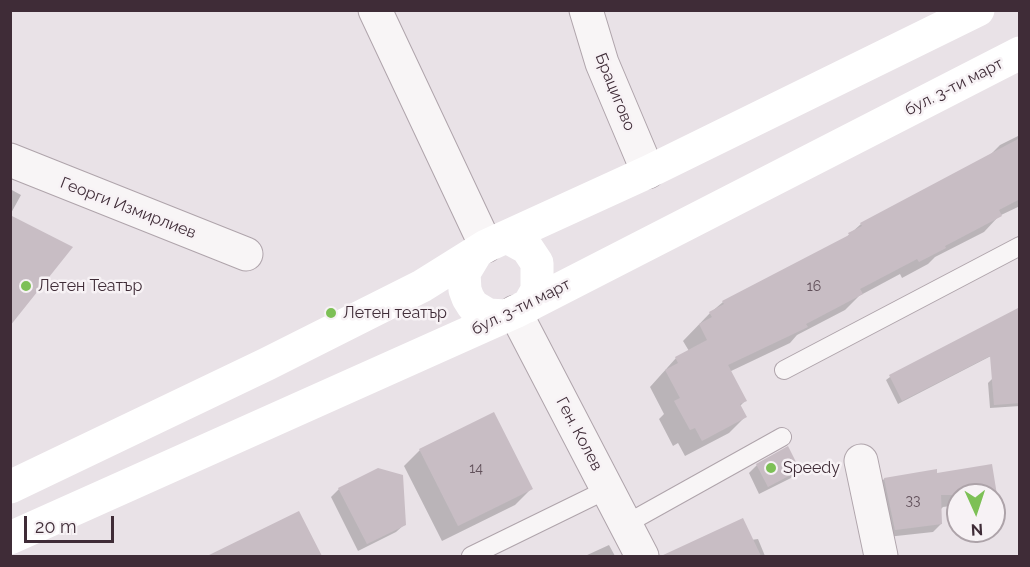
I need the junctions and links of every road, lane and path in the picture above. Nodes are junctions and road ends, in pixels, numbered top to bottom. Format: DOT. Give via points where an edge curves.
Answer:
graph roads {
  1 [pos="375,10"];
  2 [pos="586,10"];
  3 [pos="967,13"];
  4 [pos="1020,53"];
  5 [pos="10,160"];
  6 [pos="648,172"];
  7 [pos="490,245"];
  8 [pos="1020,246"];
  9 [pos="246,254"];
  10 [pos="516,311"];
  11 [pos="783,370"];
  12 [pos="782,437"];
  13 [pos="861,461"];
  14 [pos="10,487"];
  15 [pos="608,489"];
  16 [pos="626,524"];
  17 [pos="10,538"];
  18 [pos="471,556"];
  19 [pos="642,556"];
  20 [pos="881,556"];
  1 -- 7 [label="street"];
  2 -- 6 [label="street, Брацигово" via="603,63"];
  3 -- 6 [label="main road"];
  4 -- 10 [label="main road, бул. 3-ти март"];
  5 -- 9 [label="street, Георги Измирлиев"];
  6 -- 7 [label="main road"];
  7 -- 10 [label="main road" via="527,248 537,263 537,290"];
  7 -- 10 [label="main road" via="464,273 468,298 488,315"];
  7 -- 14 [label="main road" via="422,286"];
  8 -- 11 [label="lane"];
  10 -- 15 [label="street, Ген. Колев"];
  10 -- 17 [label="main road, бул. 3-ти март"];
  12 -- 16 [label="lane"];
  13 -- 20 [label="street"];
  15 -- 16 [label="street, Ген. Колев"];
  15 -- 18 [label="lane"];
  16 -- 19 [label="street, Ген. Колев"];
}
